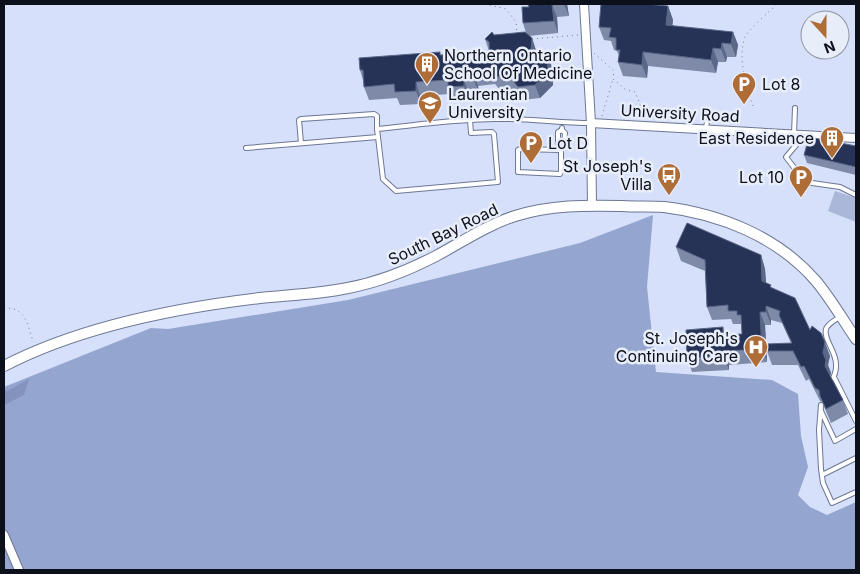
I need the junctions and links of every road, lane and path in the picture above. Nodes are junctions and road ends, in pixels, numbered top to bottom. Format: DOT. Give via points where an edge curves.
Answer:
graph roads {
  1 [pos="485,4"];
  2 [pos="584,4"];
  3 [pos="777,4"];
  4 [pos="586,34"];
  5 [pos="526,39"];
  6 [pos="518,40"];
  7 [pos="587,46"];
  8 [pos="613,79"];
  9 [pos="753,106"];
  10 [pos="795,108"];
  11 [pos="709,113"];
  12 [pos="470,120"];
  13 [pos="591,122"];
  14 [pos="601,122"];
  15 [pos="562,123"];
  16 [pos="650,125"];
  17 [pos="377,129"];
  18 [pos="706,129"];
  19 [pos="794,134"];
  20 [pos="378,136"];
  21 [pos="856,138"];
  22 [pos="703,142"];
  23 [pos="301,143"];
  24 [pos="246,148"];
  25 [pos="561,149"];
  26 [pos="856,195"];
  27 [pos="592,206"];
  28 [pos="4,308"];
  29 [pos="841,316"];
  30 [pos="856,339"];
  31 [pos="37,351"];
  32 [pos="4,366"];
  33 [pos="856,421"];
  34 [pos="856,429"];
  35 [pos="856,458"];
  36 [pos="822,475"];
  37 [pos="856,492"];
  38 [pos="4,534"];
  39 [pos="19,570"];
  1 -- 6 [label="path" via="506,9 516,22"];
  2 -- 4 [label="street"];
  3 -- 9 [label="path" via="745,36 744,74"];
  4 -- 5 [label="path"];
  4 -- 7 [label="street"];
  7 -- 8 [label="path" via="614,71"];
  7 -- 13 [label="street"];
  8 -- 14 [label="path"];
  8 -- 16 [label="path" via="626,90 635,92"];
  10 -- 19 [label="lane"];
  11 -- 18 [label="lane"];
  12 -- 15 [label="lane" via="520,119"];
  12 -- 17 [label="lane"];
  12 -- 20 [label="lane" via="472,133 494,134 498,182 396,190 382,179"];
  13 -- 14 [label="street, University Road"];
  13 -- 15 [label="lane"];
  13 -- 27 [label="street"];
  14 -- 16 [label="street, University Road"];
  15 -- 25 [label="lane" via="562,130 558,132"];
  16 -- 18 [label="street, University Road"];
  17 -- 20 [label="lane"];
  17 -- 23 [label="lane" via="377,116 374,114 301,118"];
  18 -- 19 [label="street, University Road"];
  18 -- 22 [label="lane"];
  19 -- 21 [label="street, University Road"];
  19 -- 26 [label="lane" via="797,144 786,157 805,182 840,187"];
  20 -- 23 [label="lane"];
  23 -- 24 [label="lane"];
  25 -- 25 [label="lane" via="560,174 518,172 518,150"];
  27 -- 29 [label="street, South Bay Road" via="662,207 695,212 755,232 803,267"];
  27 -- 31 [label="street, South Bay Road" via="548,208 515,216 418,265 361,285 139,318"];
  28 -- 31 [label="path" via="13,308 24,315"];
  29 -- 30 [label="street, South Bay Road"];
  29 -- 33 [label="lane" via="825,332 836,357 834,377"];
  31 -- 32 [label="street, South Bay Road"];
  34 -- 36 [label="lane" via="835,441 821,407 818,430"];
  35 -- 36 [label="lane"];
  36 -- 37 [label="lane" via="832,503"];
  38 -- 39 [label="street"];
}
